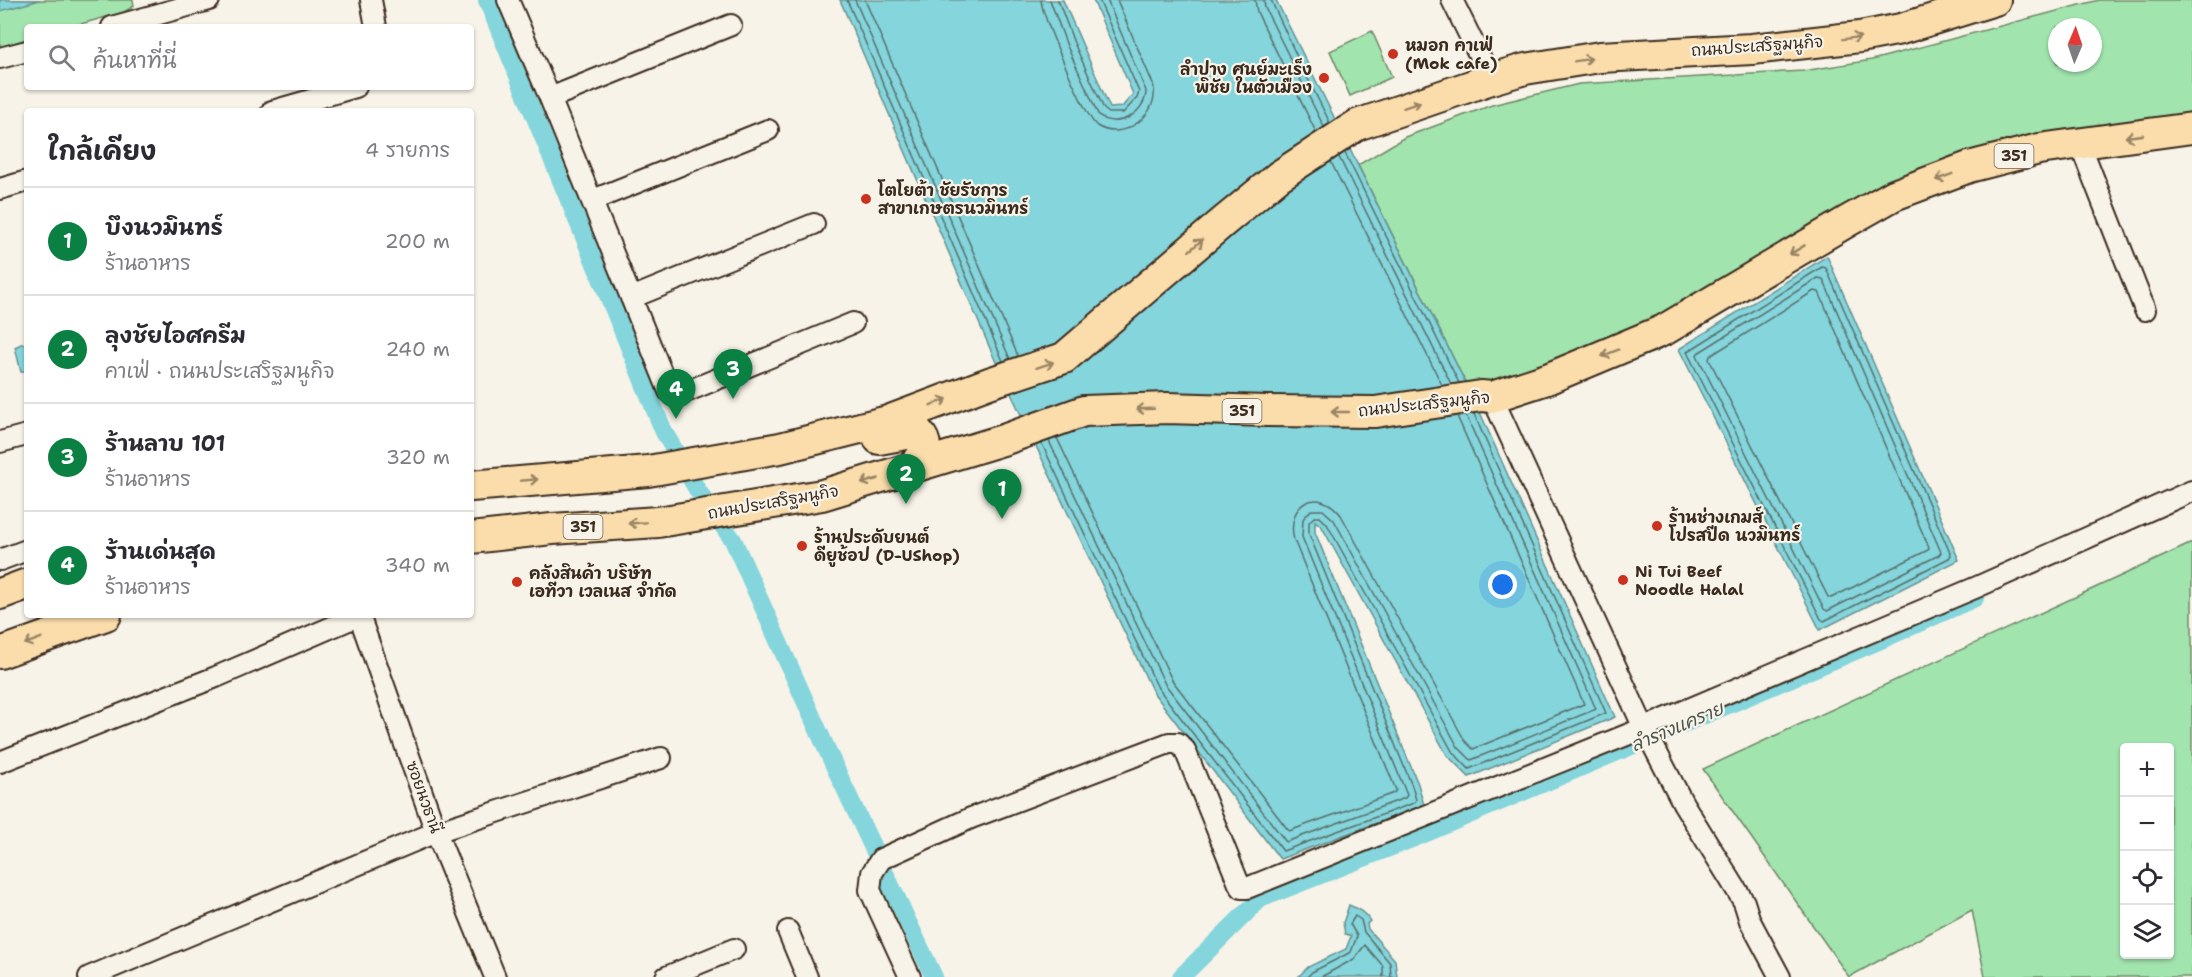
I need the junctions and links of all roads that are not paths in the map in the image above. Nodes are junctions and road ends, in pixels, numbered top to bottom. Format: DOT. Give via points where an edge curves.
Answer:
graph roads {
  1 [pos="209,0"];
  2 [pos="371,0"];
  3 [pos="508,0"];
  4 [pos="1452,0"];
  5 [pos="1995,0"];
  6 [pos="144,9"];
  7 [pos="117,24"];
  8 [pos="375,24"];
  9 [pos="731,25"];
  10 [pos="24,52"];
  11 [pos="0,58"];
  12 [pos="1491,79"];
  13 [pos="346,90"];
  14 [pos="550,98"];
  15 [pos="282,108"];
  16 [pos="2192,128"];
  17 [pos="768,130"];
  18 [pos="2080,144"];
  19 [pos="24,182"];
  20 [pos="0,189"];
  21 [pos="592,200"];
  22 [pos="814,224"];
  23 [pos="631,298"];
  24 [pos="2145,310"];
  25 [pos="853,322"];
  26 [pos="1486,397"];
  27 [pos="24,436"];
  28 [pos="0,442"];
  29 [pos="683,467"];
  30 [pos="909,470"];
  31 [pos="474,486"];
  32 [pos="2192,491"];
  33 [pos="474,538"];
  34 [pos="24,551"];
  35 [pos="0,560"];
  36 [pos="24,585"];
  37 [pos="0,594"];
  38 [pos="98,618"];
  39 [pos="352,618"];
  40 [pos="360,618"];
  41 [pos="0,653"];
  42 [pos="1648,736"];
  43 [pos="660,758"];
  44 [pos="0,762"];
  45 [pos="435,832"];
  46 [pos="788,931"];
  47 [pos="734,949"];
  48 [pos="89,977"];
  49 [pos="495,977"];
  50 [pos="666,977"];
  51 [pos="807,977"];
  52 [pos="910,977"];
  53 [pos="1779,977"];
  1 -- 6 [label="street"];
  2 -- 8 [label="street"];
  3 -- 14 [label="street"];
  4 -- 12 [label="street"];
  12 -- 5 [label="main road, ถนนประเสริฐมนูกิจ, one-way" via="1525,69 1600,57 1860,37 1901,29"];
  6 -- 7 [label="street"];
  9 -- 14 [label="street"];
  10 -- 11 [label="street"];
  29 -- 12 [label="main road, ถนนประเสริฐมนูกิจ, one-way" via="888,421 1064,358 1279,176 1357,125"];
  13 -- 15 [label="street"];
  14 -- 21 [label="street"];
  16 -- 18 [label="main road, ถนนประเสริฐมนูกิจ / 351, one-way"];
  17 -- 21 [label="street"];
  18 -- 24 [label="street"];
  18 -- 26 [label="main road, ถนนประเสริฐมนูกิจ / 351, one-way" via="2039,149 1969,167 1894,195 1664,330 1547,379"];
  19 -- 20 [label="street"];
  21 -- 23 [label="street"];
  22 -- 23 [label="street"];
  23 -- 25 [label="street" via="665,385 675,395"];
  26 -- 30 [label="main road, ถนนประเสริฐมนูกิจ / 351, one-way" via="1375,412 1167,408 1084,411"];
  26 -- 42 [label="street"];
  27 -- 28 [label="street"];
  29 -- 30 [label="main road" via="706,475 918,432 926,448"];
  31 -- 29 [label="main road, ถนนประเสริฐมนูกิจ, one-way"];
  30 -- 33 [label="main road, ถนนประเสริฐมนูกิจ / 351, one-way" via="822,495 658,522"];
  32 -- 42 [label="street"];
  34 -- 35 [label="street"];
  36 -- 37 [label="main road"];
  38 -- 41 [label="main road, one-way"];
  39 -- 44 [label="street"];
  40 -- 45 [label="street, ซอยนวธานี"];
  42 -- 52 [label="street" via="1247,888 1239,884 1185,750 1178,743 1169,743 971,818 879,863 872,873 870,890"];
  42 -- 53 [label="street" via="1683,803 1744,902"];
  43 -- 45 [label="street"];
  45 -- 48 [label="street"];
  45 -- 49 [label="street, ซอยนวธานี"];
  46 -- 51 [label="street"];
  47 -- 50 [label="street"];
}
